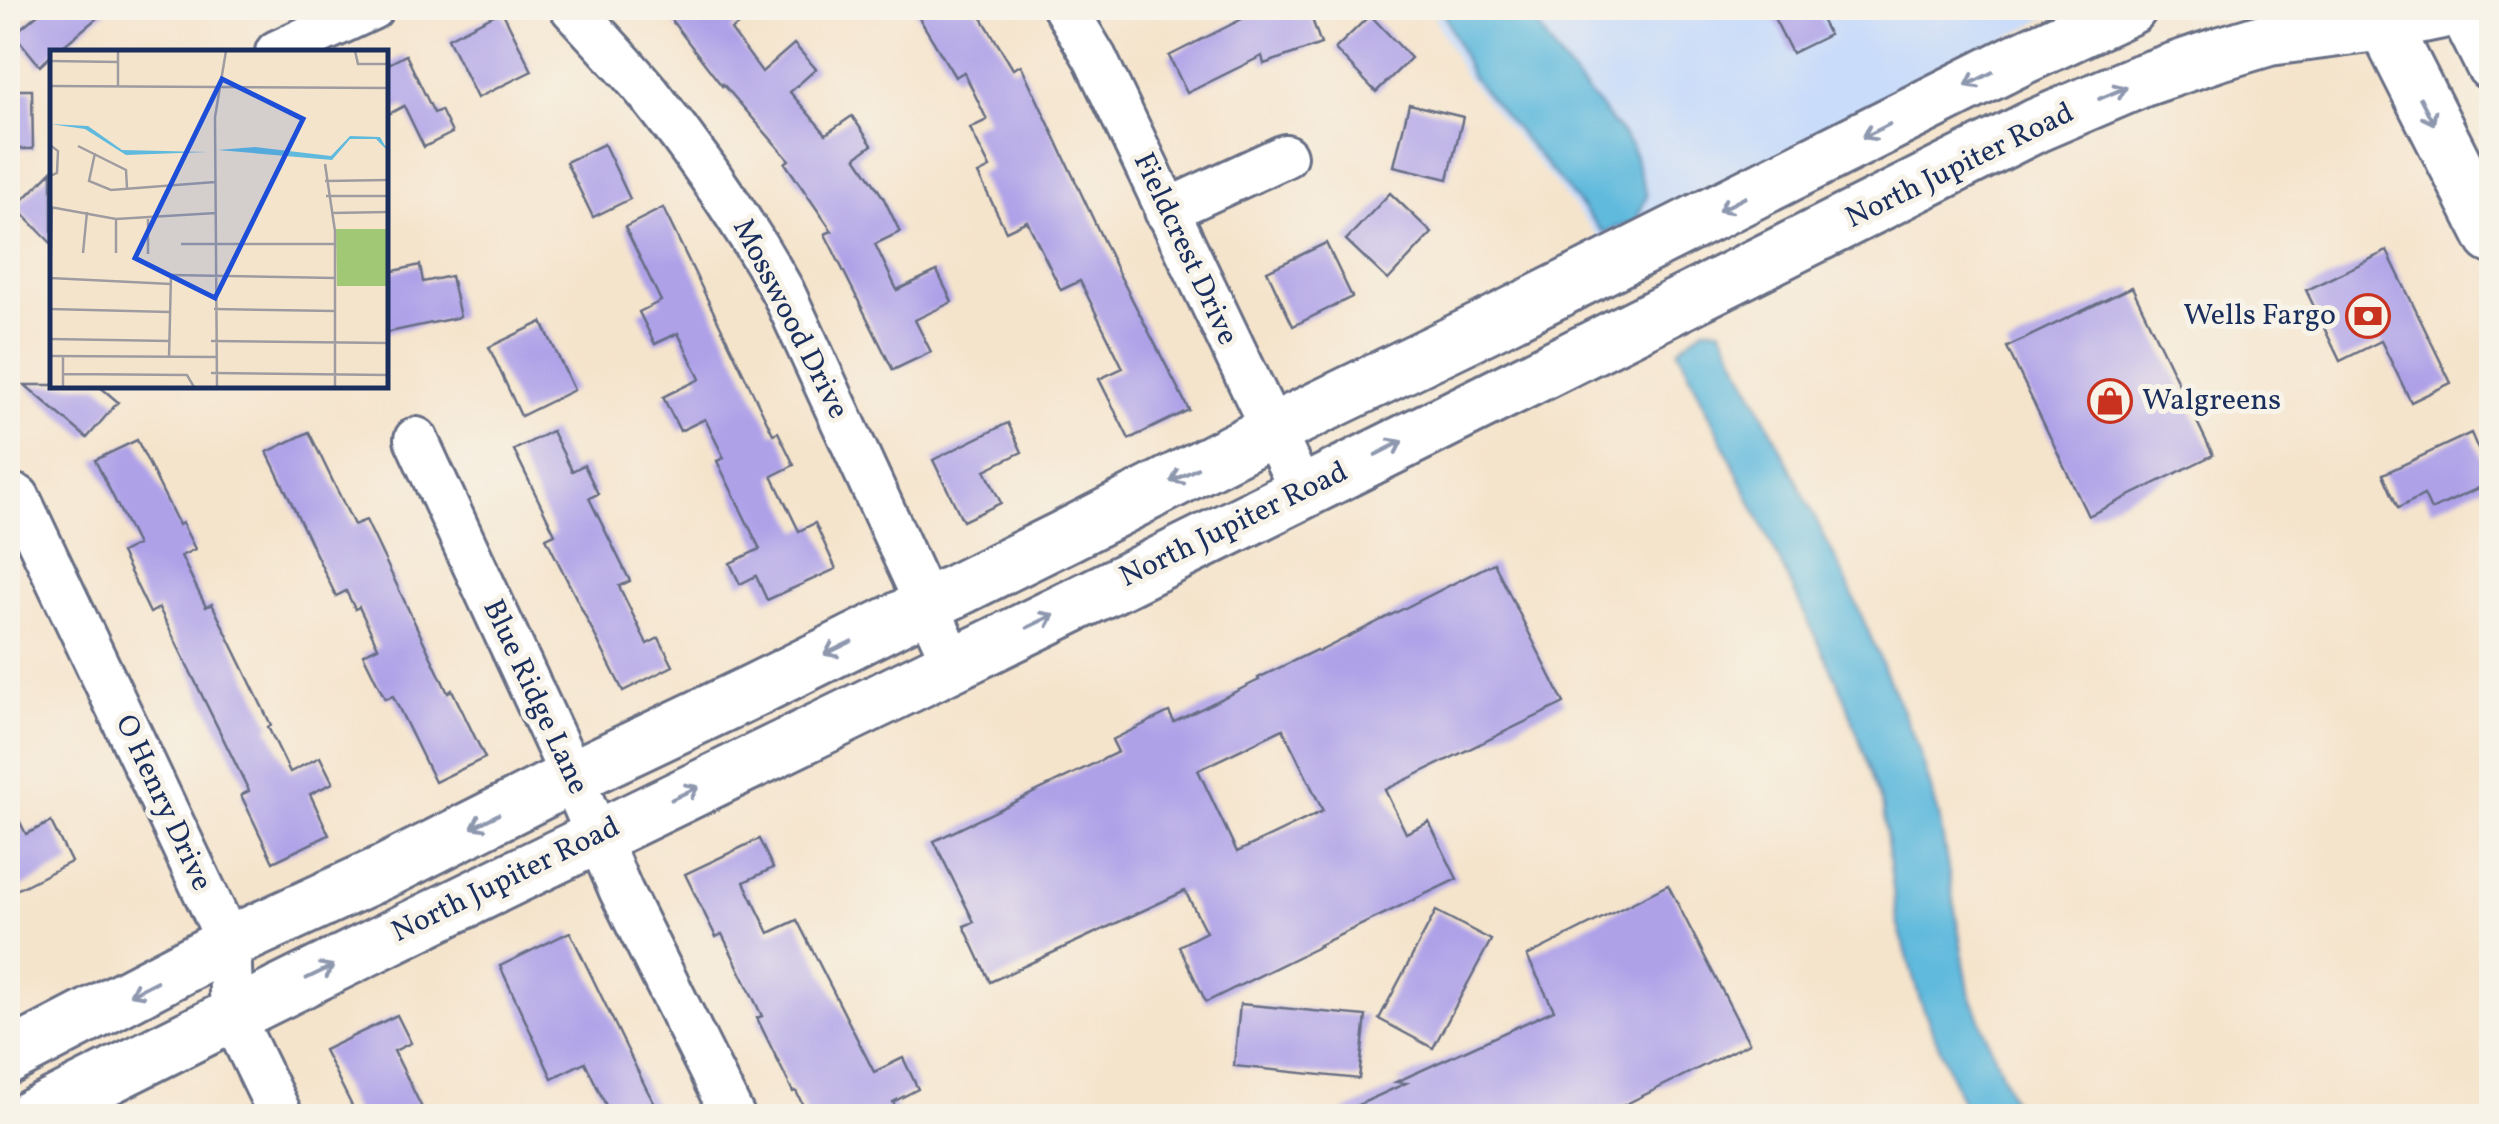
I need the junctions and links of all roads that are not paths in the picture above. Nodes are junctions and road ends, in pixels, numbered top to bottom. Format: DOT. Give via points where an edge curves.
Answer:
graph roads {
  1 [pos="372,8"];
  2 [pos="572,8"];
  3 [pos="1065,8"];
  4 [pos="2130,8"];
  5 [pos="2463,8"];
  6 [pos="2380,16"];
  7 [pos="281,50"];
  8 [pos="2492,64"];
  9 [pos="1285,156"];
  10 [pos="1819,160"];
  11 [pos="1166,211"];
  12 [pos="1836,226"];
  13 [pos="2492,237"];
  14 [pos="1271,431"];
  15 [pos="416,439"];
  16 [pos="1302,492"];
  17 [pos="13,499"];
  18 [pos="926,605"];
  19 [pos="954,664"];
  20 [pos="572,777"];
  21 [pos="597,835"];
  22 [pos="229,944"];
  23 [pos="232,1015"];
  24 [pos="8,1058"];
  25 [pos="32,1116"];
  26 [pos="280,1116"];
  27 [pos="733,1116"];
  1 -- 7 [label="street"];
  2 -- 18 [label="street, Mosswood Drive" via="648,94 751,235"];
  3 -- 11 [label="street, Fieldcrest Drive"];
  4 -- 10 [label="main road, North Jupiter Road, one-way"];
  5 -- 6 [label="main road, North Jupiter Road"];
  5 -- 8 [label="main road"];
  12 -- 6 [label="main road, North Jupiter Road, one-way" via="2037,125 2140,82 2269,39"];
  6 -- 13 [label="main road, one-way"];
  9 -- 11 [label="street"];
  10 -- 12 [label="main road"];
  10 -- 14 [label="main road, North Jupiter Road, one-way"];
  11 -- 14 [label="street, Fieldcrest Drive"];
  16 -- 12 [label="main road, North Jupiter Road, one-way"];
  14 -- 16 [label="street, Fieldcrest Drive"];
  14 -- 18 [label="main road, North Jupiter Road, one-way"];
  15 -- 20 [label="street, Blue Ridge Lane"];
  19 -- 16 [label="main road, North Jupiter Road, one-way"];
  17 -- 22 [label="street, O Henry Drive"];
  18 -- 19 [label="street, Mosswood Drive"];
  18 -- 20 [label="main road, North Jupiter Road, one-way"];
  21 -- 19 [label="main road, North Jupiter Road, one-way"];
  20 -- 21 [label="street, Blue Ridge Lane"];
  20 -- 22 [label="main road, North Jupiter Road, one-way"];
  23 -- 21 [label="main road, North Jupiter Road, one-way"];
  21 -- 27 [label="street, Blue Ridge Lane"];
  22 -- 23 [label="street, O Henry Drive"];
  22 -- 24 [label="main road, North Jupiter Road, one-way"];
  23 -- 25 [label="main road, North Jupiter Road"];
  23 -- 26 [label="street, O Henry Drive"];
}
